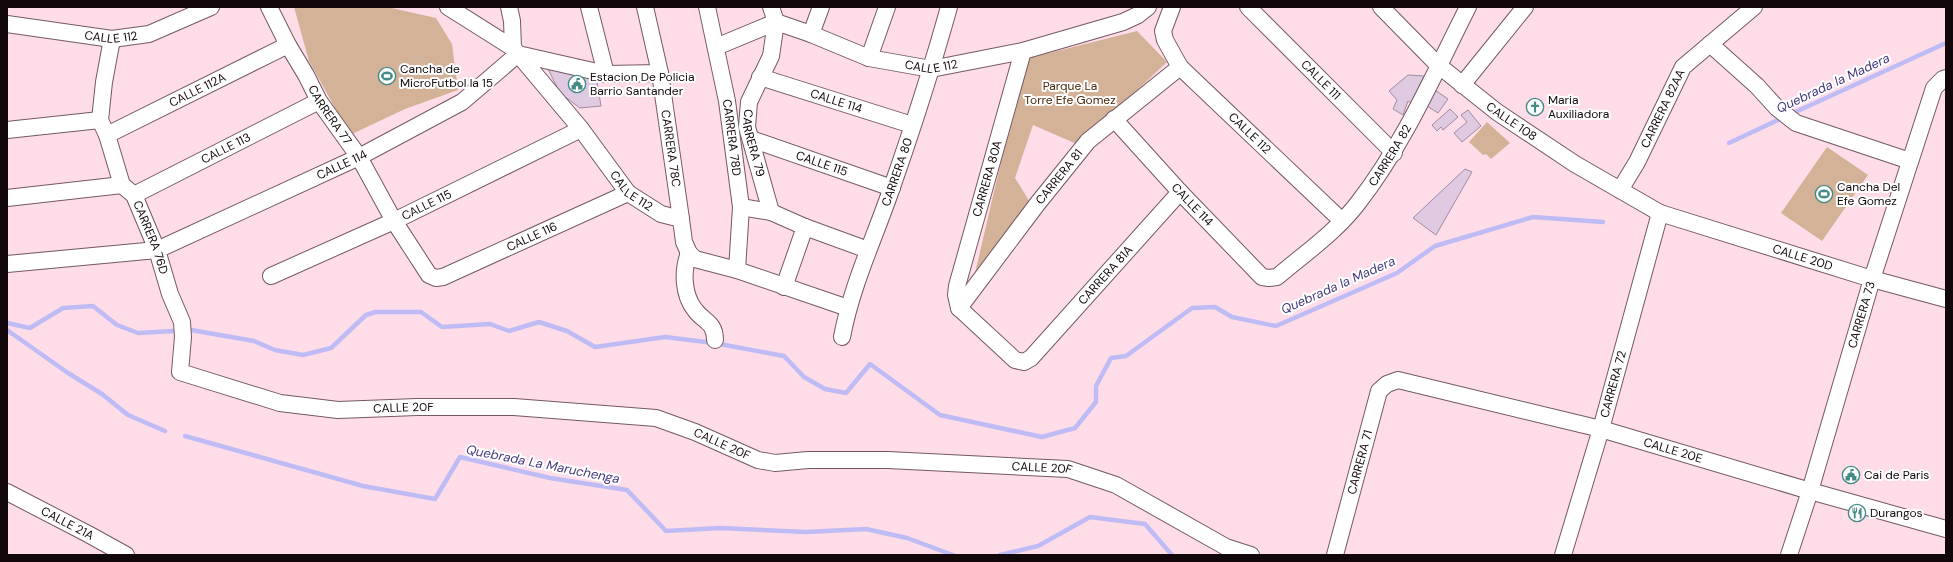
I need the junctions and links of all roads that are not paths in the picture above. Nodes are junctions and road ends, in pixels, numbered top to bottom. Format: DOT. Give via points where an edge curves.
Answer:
graph roads {
  1 [pos="211,7"];
  2 [pos="268,7"];
  3 [pos="448,7"];
  4 [pos="509,7"];
  5 [pos="589,7"];
  6 [pos="645,7"];
  7 [pos="706,7"];
  8 [pos="771,7"];
  9 [pos="822,7"];
  10 [pos="887,7"];
  11 [pos="948,7"];
  12 [pos="1148,7"];
  13 [pos="1172,7"];
  14 [pos="1248,7"];
  15 [pos="1381,7"];
  16 [pos="1468,7"];
  17 [pos="1754,7"];
  18 [pos="1522,8"];
  19 [pos="776,22"];
  20 [pos="7,24"];
  21 [pos="812,34"];
  22 [pos="112,39"];
  23 [pos="1710,44"];
  24 [pos="288,45"];
  25 [pos="716,47"];
  26 [pos="1023,50"];
  27 [pos="515,51"];
  28 [pos="869,58"];
  29 [pos="1438,65"];
  30 [pos="1180,67"];
  31 [pos="931,69"];
  32 [pos="660,73"];
  33 [pos="606,74"];
  34 [pos="760,77"];
  35 [pos="1944,79"];
  36 [pos="1462,84"];
  37 [pos="319,101"];
  38 [pos="1114,119"];
  39 [pos="100,120"];
  40 [pos="912,126"];
  41 [pos="581,129"];
  42 [pos="7,130"];
  43 [pos="107,135"];
  44 [pos="751,139"];
  45 [pos="1394,152"];
  46 [pos="359,157"];
  47 [pos="1910,161"];
  48 [pos="892,188"];
  49 [pos="128,190"];
  50 [pos="1620,190"];
  51 [pos="628,192"];
  52 [pos="1180,192"];
  53 [pos="7,198"];
  54 [pos="742,207"];
  55 [pos="771,212"];
  56 [pos="1660,213"];
  57 [pos="681,219"];
  58 [pos="1342,221"];
  59 [pos="394,222"];
  60 [pos="805,228"];
  61 [pos="157,250"];
  62 [pos="868,250"];
  63 [pos="689,253"];
  64 [pos="7,264"];
  65 [pos="737,270"];
  66 [pos="271,276"];
  67 [pos="1277,277"];
  68 [pos="436,278"];
  69 [pos="1872,279"];
  70 [pos="784,287"];
  71 [pos="1946,299"];
  72 [pos="848,308"];
  73 [pos="959,308"];
  74 [pos="842,337"];
  75 [pos="715,340"];
  76 [pos="180,372"];
  77 [pos="1398,380"];
  78 [pos="1601,429"];
  79 [pos="1810,491"];
  80 [pos="7,492"];
  81 [pos="1946,529"];
  82 [pos="1224,551"];
  83 [pos="126,555"];
  84 [pos="1251,555"];
  85 [pos="1335,555"];
  86 [pos="1563,555"];
  87 [pos="1789,555"];
  1 -- 22 [label="street, CALLE 112" via="149,34"];
  2 -- 24 [label="street, CARRERA 77"];
  3 -- 27 [label="street, CALLE 112"];
  4 -- 27 [label="street"];
  5 -- 33 [label="street"];
  6 -- 32 [label="street, CARRERA 78C"];
  7 -- 25 [label="street, CARRERA 78D"];
  8 -- 19 [label="street, CARRERA 79"];
  9 -- 21 [label="street"];
  10 -- 28 [label="street"];
  11 -- 31 [label="street, CARRERA 80"];
  12 -- 26 [label="street, CALLE 112" via="1123,22"];
  13 -- 30 [label="street, CALLE 112" via="1163,31 1165,40"];
  14 -- 45 [label="street, CALLE 111"];
  15 -- 29 [label="street, CALLE 108"];
  16 -- 29 [label="street, CARRERA 82"];
  17 -- 23 [label="street, CARRERA 82AA"];
  18 -- 36 [label="street"];
  19 -- 21 [label="street, CALLE 112"];
  19 -- 25 [label="street"];
  19 -- 34 [label="street, CARRERA 79" via="771,56"];
  20 -- 22 [label="street, CALLE 112"];
  21 -- 28 [label="street, CALLE 112"];
  22 -- 39 [label="street"];
  23 -- 47 [label="street" via="1796,123"];
  23 -- 50 [label="street, CARRERA 82AA" via="1683,67 1637,162"];
  24 -- 37 [label="street, CARRERA 77"];
  24 -- 43 [label="street, CALLE 112A"];
  25 -- 54 [label="street, CARRERA 78D" via="727,101"];
  26 -- 31 [label="street, CALLE 112"];
  26 -- 73 [label="street, CARRERA 80A" via="957,286"];
  27 -- 33 [label="street"];
  27 -- 41 [label="street, CALLE 112"];
  27 -- 46 [label="street, CALLE 114" via="462,102"];
  28 -- 31 [label="street, CALLE 112"];
  29 -- 36 [label="street, CALLE 108"];
  29 -- 45 [label="street, CARRERA 82"];
  30 -- 38 [label="street, CARRERA 81"];
  30 -- 58 [label="street, CALLE 112"];
  31 -- 40 [label="street, CARRERA 80"];
  32 -- 33 [label="street"];
  32 -- 57 [label="street, CARRERA 78C"];
  34 -- 40 [label="street, CALLE 114"];
  34 -- 44 [label="street, CARRERA 79" via="750,102 747,127"];
  35 -- 47 [label="street, CARRERA 73" via="1934,88"];
  36 -- 50 [label="street, CALLE 108" via="1503,116 1575,164"];
  37 -- 46 [label="street, CARRERA 77"];
  37 -- 49 [label="street, CALLE 113"];
  38 -- 52 [label="street, CALLE 114"];
  38 -- 73 [label="street, CARRERA 81" via="1088,141"];
  39 -- 42 [label="street"];
  39 -- 43 [label="street, CARRERA 76D"];
  40 -- 48 [label="street, CARRERA 80"];
  41 -- 51 [label="street, CALLE 112"];
  41 -- 59 [label="street, CALLE 115"];
  43 -- 49 [label="street, CARRERA 76D"];
  44 -- 48 [label="street, CALLE 115"];
  44 -- 55 [label="street, CARRERA 79"];
  45 -- 58 [label="street, CARRERA 82" via="1358,204"];
  46 -- 59 [label="street, CARRERA 77"];
  46 -- 61 [label="street, CALLE 114"];
  47 -- 69 [label="street, CARRERA 73"];
  48 -- 62 [label="street, CARRERA 80"];
  49 -- 53 [label="street, CALLE 113"];
  49 -- 61 [label="street, CARRERA 76D"];
  50 -- 56 [label="street, CALLE 108"];
  51 -- 57 [label="street, CALLE 112" via="661,214"];
  51 -- 68 [label="street, CALLE 116"];
  52 -- 67 [label="street, CALLE 114" via="1262,277"];
  52 -- 73 [label="street, CARRERA 81A" via="1031,358 1024,362 1015,360"];
  54 -- 55 [label="street"];
  54 -- 65 [label="street, CARRERA 78D"];
  55 -- 60 [label="street"];
  56 -- 69 [label="street, CALLE 20D"];
  56 -- 78 [label="street, CARRERA 72"];
  57 -- 63 [label="street" via="684,242"];
  58 -- 67 [label="street, CARRERA 82"];
  59 -- 66 [label="street, CALLE 115"];
  59 -- 68 [label="street, CARRERA 77" via="428,275"];
  60 -- 62 [label="street"];
  60 -- 70 [label="street"];
  61 -- 64 [label="street, CALLE 114"];
  61 -- 76 [label="street, CARRERA 76D" via="182,330"];
  62 -- 72 [label="street, CARRERA 80"];
  63 -- 65 [label="street" via="695,259"];
  63 -- 75 [label="street" via="684,286 694,310 714,328"];
  65 -- 70 [label="street"];
  69 -- 71 [label="street, CALLE 20D"];
  69 -- 79 [label="street, CARRERA 73"];
  70 -- 72 [label="street"];
  72 -- 74 [label="street, CARRERA 80"];
  76 -- 82 [label="street, CALLE 20F" via="280,403 338,410 514,406 656,418 758,460 775,463 808,460 888,460 1068,469 1116,485"];
  77 -- 78 [label="street, CALLE 20E"];
  77 -- 85 [label="street, CARRERA 71" via="1387,384 1380,391"];
  78 -- 79 [label="street, CALLE 20E"];
  78 -- 86 [label="street, CARRERA 72"];
  79 -- 81 [label="street, CALLE 20E"];
  79 -- 87 [label="street, CARRERA 73"];
  80 -- 83 [label="street, CALLE 21A"];
  82 -- 84 [label="street, CALLE 20F"];
}
